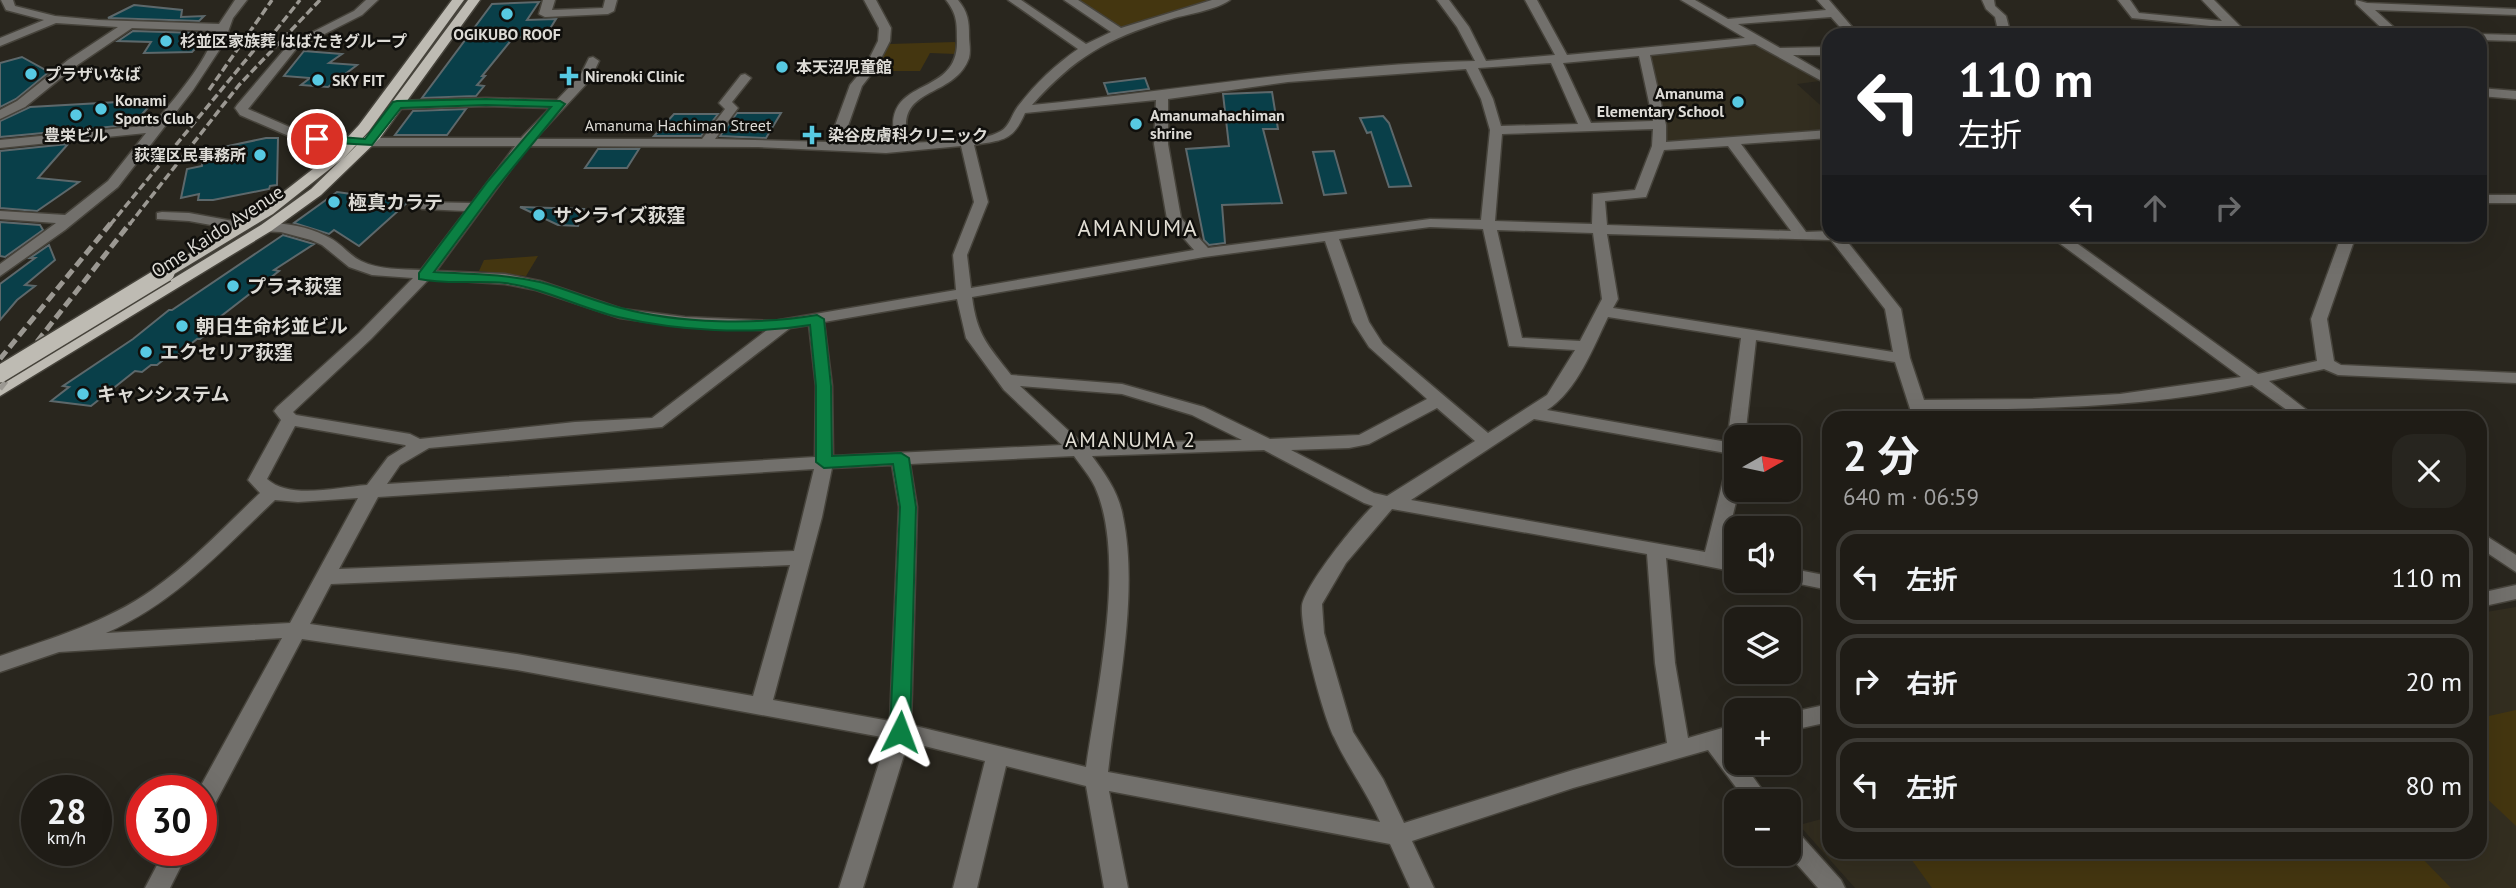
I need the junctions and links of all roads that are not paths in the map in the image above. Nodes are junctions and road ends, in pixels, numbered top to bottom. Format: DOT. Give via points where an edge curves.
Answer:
graph roads {
  1 [pos="242,0"];
  2 [pos="372,0"];
  3 [pos="458,0"];
  4 [pos="474,0"];
  5 [pos="549,0"];
  6 [pos="611,0"];
  7 [pos="870,0"];
  8 [pos="952,0"];
  9 [pos="1014,0"];
  10 [pos="1070,0"];
  11 [pos="1224,0"];
  12 [pos="1443,0"];
  13 [pos="1531,0"];
  14 [pos="1687,0"];
  15 [pos="1823,0"];
  16 [pos="1988,0"];
  17 [pos="2124,0"];
  18 [pos="2208,0"];
  19 [pos="2508,0"];
  20 [pos="5,2"];
  21 [pos="2361,3"];
  22 [pos="2516,10"];
  23 [pos="1834,13"];
  24 [pos="55,19"];
  25 [pos="1727,22"];
  26 [pos="129,25"];
  27 [pos="2233,25"];
  28 [pos="222,28"];
  29 [pos="1847,28"];
  30 [pos="2004,28"];
  31 [pos="2236,28"];
  32 [pos="2389,28"];
  33 [pos="1121,33"];
  34 [pos="2487,37"];
  35 [pos="2516,38"];
  36 [pos="1759,40"];
  37 [pos="0,42"];
  38 [pos="1086,49"];
  39 [pos="1822,51"];
  40 [pos="1780,52"];
  41 [pos="1644,53"];
  42 [pos="1559,59"];
  43 [pos="593,61"];
  44 [pos="1476,64"];
  45 [pos="1822,76"];
  46 [pos="745,78"];
  47 [pos="2487,93"];
  48 [pos="2516,95"];
  49 [pos="1161,96"];
  50 [pos="560,104"];
  51 [pos="397,105"];
  52 [pos="1022,110"];
  53 [pos="0,115"];
  54 [pos="1660,125"];
  55 [pos="1586,127"];
  56 [pos="157,128"];
  57 [pos="1496,130"];
  58 [pos="1822,135"];
  59 [pos="352,142"];
  60 [pos="525,142"];
  61 [pos="967,142"];
  62 [pos="368,143"];
  63 [pos="1733,143"];
  64 [pos="0,144"];
  65 [pos="705,144"];
  66 [pos="834,146"];
  67 [pos="1659,146"];
  68 [pos="904,148"];
  69 [pos="2487,199"];
  70 [pos="2516,200"];
  71 [pos="422,205"];
  72 [pos="476,207"];
  73 [pos="0,215"];
  74 [pos="162,216"];
  75 [pos="69,220"];
  76 [pos="1489,224"];
  77 [pos="244,227"];
  78 [pos="1600,227"];
  79 [pos="266,228"];
  80 [pos="1801,236"];
  81 [pos="1822,236"];
  82 [pos="1331,238"];
  83 [pos="1841,242"];
  84 [pos="2065,242"];
  85 [pos="2347,242"];
  86 [pos="1204,253"];
  87 [pos="0,271"];
  88 [pos="424,276"];
  89 [pos="963,293"];
  90 [pos="1606,312"];
  91 [pos="817,319"];
  92 [pos="785,324"];
  93 [pos="1749,336"];
  94 [pos="1585,346"];
  95 [pos="1902,358"];
  96 [pos="2326,364"];
  97 [pos="0,374"];
  98 [pos="2253,378"];
  99 [pos="2516,378"];
  100 [pos="1005,380"];
  101 [pos="0,391"];
  102 [pos="1438,400"];
  103 [pos="1919,411"];
  104 [pos="2031,411"];
  105 [pos="2299,411"];
  106 [pos="1532,414"];
  107 [pos="290,420"];
  108 [pos="1737,425"];
  109 [pos="1485,440"];
  110 [pos="1724,440"];
  111 [pos="1268,444"];
  112 [pos="419,446"];
  113 [pos="1079,451"];
  114 [pos="901,458"];
  115 [pos="824,462"];
  116 [pos="271,492"];
  117 [pos="373,492"];
  118 [pos="1388,502"];
  119 [pos="1727,502"];
  120 [pos="2487,545"];
  121 [pos="1656,549"];
  122 [pos="800,558"];
  123 [pos="1713,560"];
  124 [pos="1724,562"];
  125 [pos="2516,565"];
  126 [pos="324,577"];
  127 [pos="1801,578"];
  128 [pos="1822,582"];
  129 [pos="2516,592"];
  130 [pos="2487,598"];
  131 [pos="296,630"];
  132 [pos="57,644"];
  133 [pos="0,664"];
  134 [pos="761,706"];
  135 [pos="1822,715"];
  136 [pos="1801,719"];
  137 [pos="900,732"];
  138 [pos="1724,736"];
  139 [pos="1712,738"];
  140 [pos="1679,748"];
  141 [pos="999,754"];
  142 [pos="217,778"];
  143 [pos="1096,779"];
  144 [pos="1749,789"];
  145 [pos="1398,835"];
  146 [pos="1801,854"];
  147 [pos="169,866"];
  148 [pos="1826,886"];
  149 [pos="157,888"];
  150 [pos="851,888"];
  151 [pos="965,888"];
  152 [pos="1116,888"];
  153 [pos="1422,888"];
  1 -- 28 [label="street"];
  2 -- 59 [label="street, Amanuma Hachiman Street" via="358,13 293,46 242,108 298,135"];
  3 -- 59 [label="main road, Ome Kaido Avenue"];
  4 -- 51 [label="main road, Ome Kaido Avenue"];
  5 -- 6 [label="street" via="545,13 608,11"];
  7 -- 66 [label="street" via="885,28 884,41 856,85"];
  8 -- 68 [label="street" via="964,16 964,55 958,68 900,112 895,124"];
  9 -- 38 [label="street"];
  10 -- 33 [label="street"];
  11 -- 33 [label="street, Amanuma Hachiman Street"];
  12 -- 44 [label="street" via="1463,27"];
  13 -- 42 [label="street"];
  14 -- 25 [label="street"];
  15 -- 23 [label="street"];
  16 -- 30 [label="street"];
  17 -- 27 [label="street" via="2136,16"];
  18 -- 27 [label="street"];
  19 -- 22 [label="street"];
  20 -- 24 [label="street" via="10,8"];
  21 -- 22 [label="street"];
  21 -- 32 [label="street"];
  23 -- 25 [label="street"];
  23 -- 29 [label="street"];
  24 -- 26 [label="street"];
  24 -- 37 [label="street"];
  25 -- 36 [label="street"];
  26 -- 28 [label="street"];
  26 -- 53 [label="street"];
  27 -- 31 [label="street"];
  28 -- 56 [label="street" via="208,60"];
  33 -- 38 [label="street, Amanuma Hachiman Street"];
  34 -- 35 [label="street"];
  36 -- 40 [label="street"];
  36 -- 41 [label="street"];
  38 -- 52 [label="street, Amanuma Hachiman Street" via="1043,85"];
  39 -- 40 [label="street"];
  40 -- 45 [label="street"];
  41 -- 42 [label="street"];
  41 -- 54 [label="street"];
  42 -- 44 [label="street"];
  42 -- 55 [label="street"];
  43 -- 50 [label="street" via="586,77"];
  44 -- 49 [label="street" via="1288,78"];
  44 -- 57 [label="street"];
  46 -- 65 [label="street" via="725,103 732,108"];
  47 -- 48 [label="street"];
  49 -- 52 [label="street"];
  49 -- 86 [label="street" via="1161,144 1174,219"];
  50 -- 51 [label="street"];
  50 -- 60 [label="street"];
  51 -- 62 [label="main road, Ome Kaido Avenue"];
  52 -- 61 [label="street, Amanuma Hachiman Street" via="1015,126 1004,135"];
  54 -- 55 [label="street"];
  54 -- 67 [label="street"];
  55 -- 57 [label="street"];
  56 -- 64 [label="street"];
  56 -- 75 [label="street" via="113,184"];
  57 -- 76 [label="street"];
  58 -- 63 [label="street"];
  59 -- 62 [label="street, Amanuma Hachiman Street"];
  59 -- 77 [label="main road, Ome Kaido Avenue" via="297,191"];
  60 -- 62 [label="street, Amanuma Hachiman Street"];
  60 -- 65 [label="street, Amanuma Hachiman Street"];
  60 -- 72 [label="street"];
  61 -- 68 [label="street, Amanuma Hachiman Street"];
  61 -- 89 [label="street" via="981,202 960,255"];
  62 -- 79 [label="main road, Ome Kaido Avenue" via="316,192"];
  63 -- 67 [label="street"];
  63 -- 80 [label="street"];
  65 -- 66 [label="street, Amanuma Hachiman Street"];
  66 -- 68 [label="street, Amanuma Hachiman Street"];
  67 -- 78 [label="street" via="1642,194 1598,197"];
  69 -- 70 [label="street"];
  71 -- 72 [label="street"];
  72 -- 88 [label="street"];
  73 -- 75 [label="street"];
  74 -- 77 [label="street"];
  75 -- 87 [label="street"];
  76 -- 78 [label="street"];
  76 -- 82 [label="street" via="1430,223"];
  76 -- 94 [label="street" via="1515,343"];
  77 -- 97 [label="main road, Ome Kaido Avenue, bridge"];
  78 -- 80 [label="street"];
  78 -- 90 [label="street" via="1611,299"];
  79 -- 88 [label="street" via="316,237 361,267 392,275"];
  79 -- 101 [label="main road, Ome Kaido Avenue"];
  80 -- 81 [label="street"];
  82 -- 86 [label="street"];
  82 -- 102 [label="street" via="1366,332"];
  83 -- 95 [label="street" via="1894,309"];
  84 -- 98 [label="street"];
  85 -- 96 [label="street" via="2319,319"];
  86 -- 89 [label="street"];
  88 -- 92 [label="street" via="505,279 620,313 685,322"];
  88 -- 107 [label="street" via="283,411"];
  89 -- 91 [label="street"];
  89 -- 100 [label="street" via="972,335"];
  90 -- 93 [label="street"];
  90 -- 94 [label="street"];
  91 -- 92 [label="street"];
  91 -- 115 [label="street"];
  92 -- 112 [label="street" via="656,423"];
  93 -- 95 [label="street"];
  93 -- 108 [label="street"];
  94 -- 106 [label="street" via="1553,399"];
  95 -- 103 [label="street"];
  96 -- 98 [label="street"];
  96 -- 99 [label="street" via="2338,370"];
  98 -- 104 [label="street"];
  98 -- 105 [label="street"];
  100 -- 111 [label="street" via="1122,389 1198,411"];
  100 -- 113 [label="street"];
  102 -- 109 [label="street"];
  102 -- 111 [label="street" via="1363,440"];
  106 -- 109 [label="street"];
  106 -- 110 [label="street"];
  107 -- 112 [label="street" via="410,440"];
  107 -- 116 [label="street" via="257,480"];
  109 -- 118 [label="street"];
  111 -- 113 [label="street"];
  111 -- 118 [label="street" via="1370,499"];
  112 -- 117 [label="street" via="394,461"];
  113 -- 114 [label="street"];
  113 -- 143 [label="street" via="1103,484 1114,516 1120,586"];
  114 -- 115 [label="street"];
  114 -- 137 [label="street" via="908,507"];
  115 -- 117 [label="street"];
  115 -- 122 [label="street"];
  116 -- 117 [label="street" via="298,496"];
  116 -- 132 [label="street" via="144,605"];
  117 -- 126 [label="street"];
  118 -- 121 [label="street"];
  118 -- 145 [label="street" via="1339,558 1312,604 1314,633 1343,734"];
  119 -- 123 [label="street"];
  120 -- 125 [label="street"];
  121 -- 123 [label="street"];
  121 -- 140 [label="street" via="1665,663"];
  122 -- 126 [label="street"];
  122 -- 134 [label="street"];
  123 -- 124 [label="street"];
  126 -- 131 [label="street"];
  127 -- 128 [label="street"];
  129 -- 130 [label="street"];
  131 -- 132 [label="street"];
  131 -- 134 [label="street" via="517,662"];
  131 -- 142 [label="street"];
  132 -- 133 [label="street"];
  134 -- 137 [label="street"];
  135 -- 136 [label="street"];
  137 -- 141 [label="street"];
  137 -- 150 [label="street"];
  138 -- 139 [label="street"];
  139 -- 140 [label="street"];
  139 -- 144 [label="street"];
  140 -- 145 [label="street"];
  141 -- 143 [label="street"];
  141 -- 151 [label="street"];
  143 -- 145 [label="street"];
  143 -- 152 [label="street"];
  145 -- 153 [label="street"];
  146 -- 148 [label="street"];
  147 -- 149 [label="street"];
}
